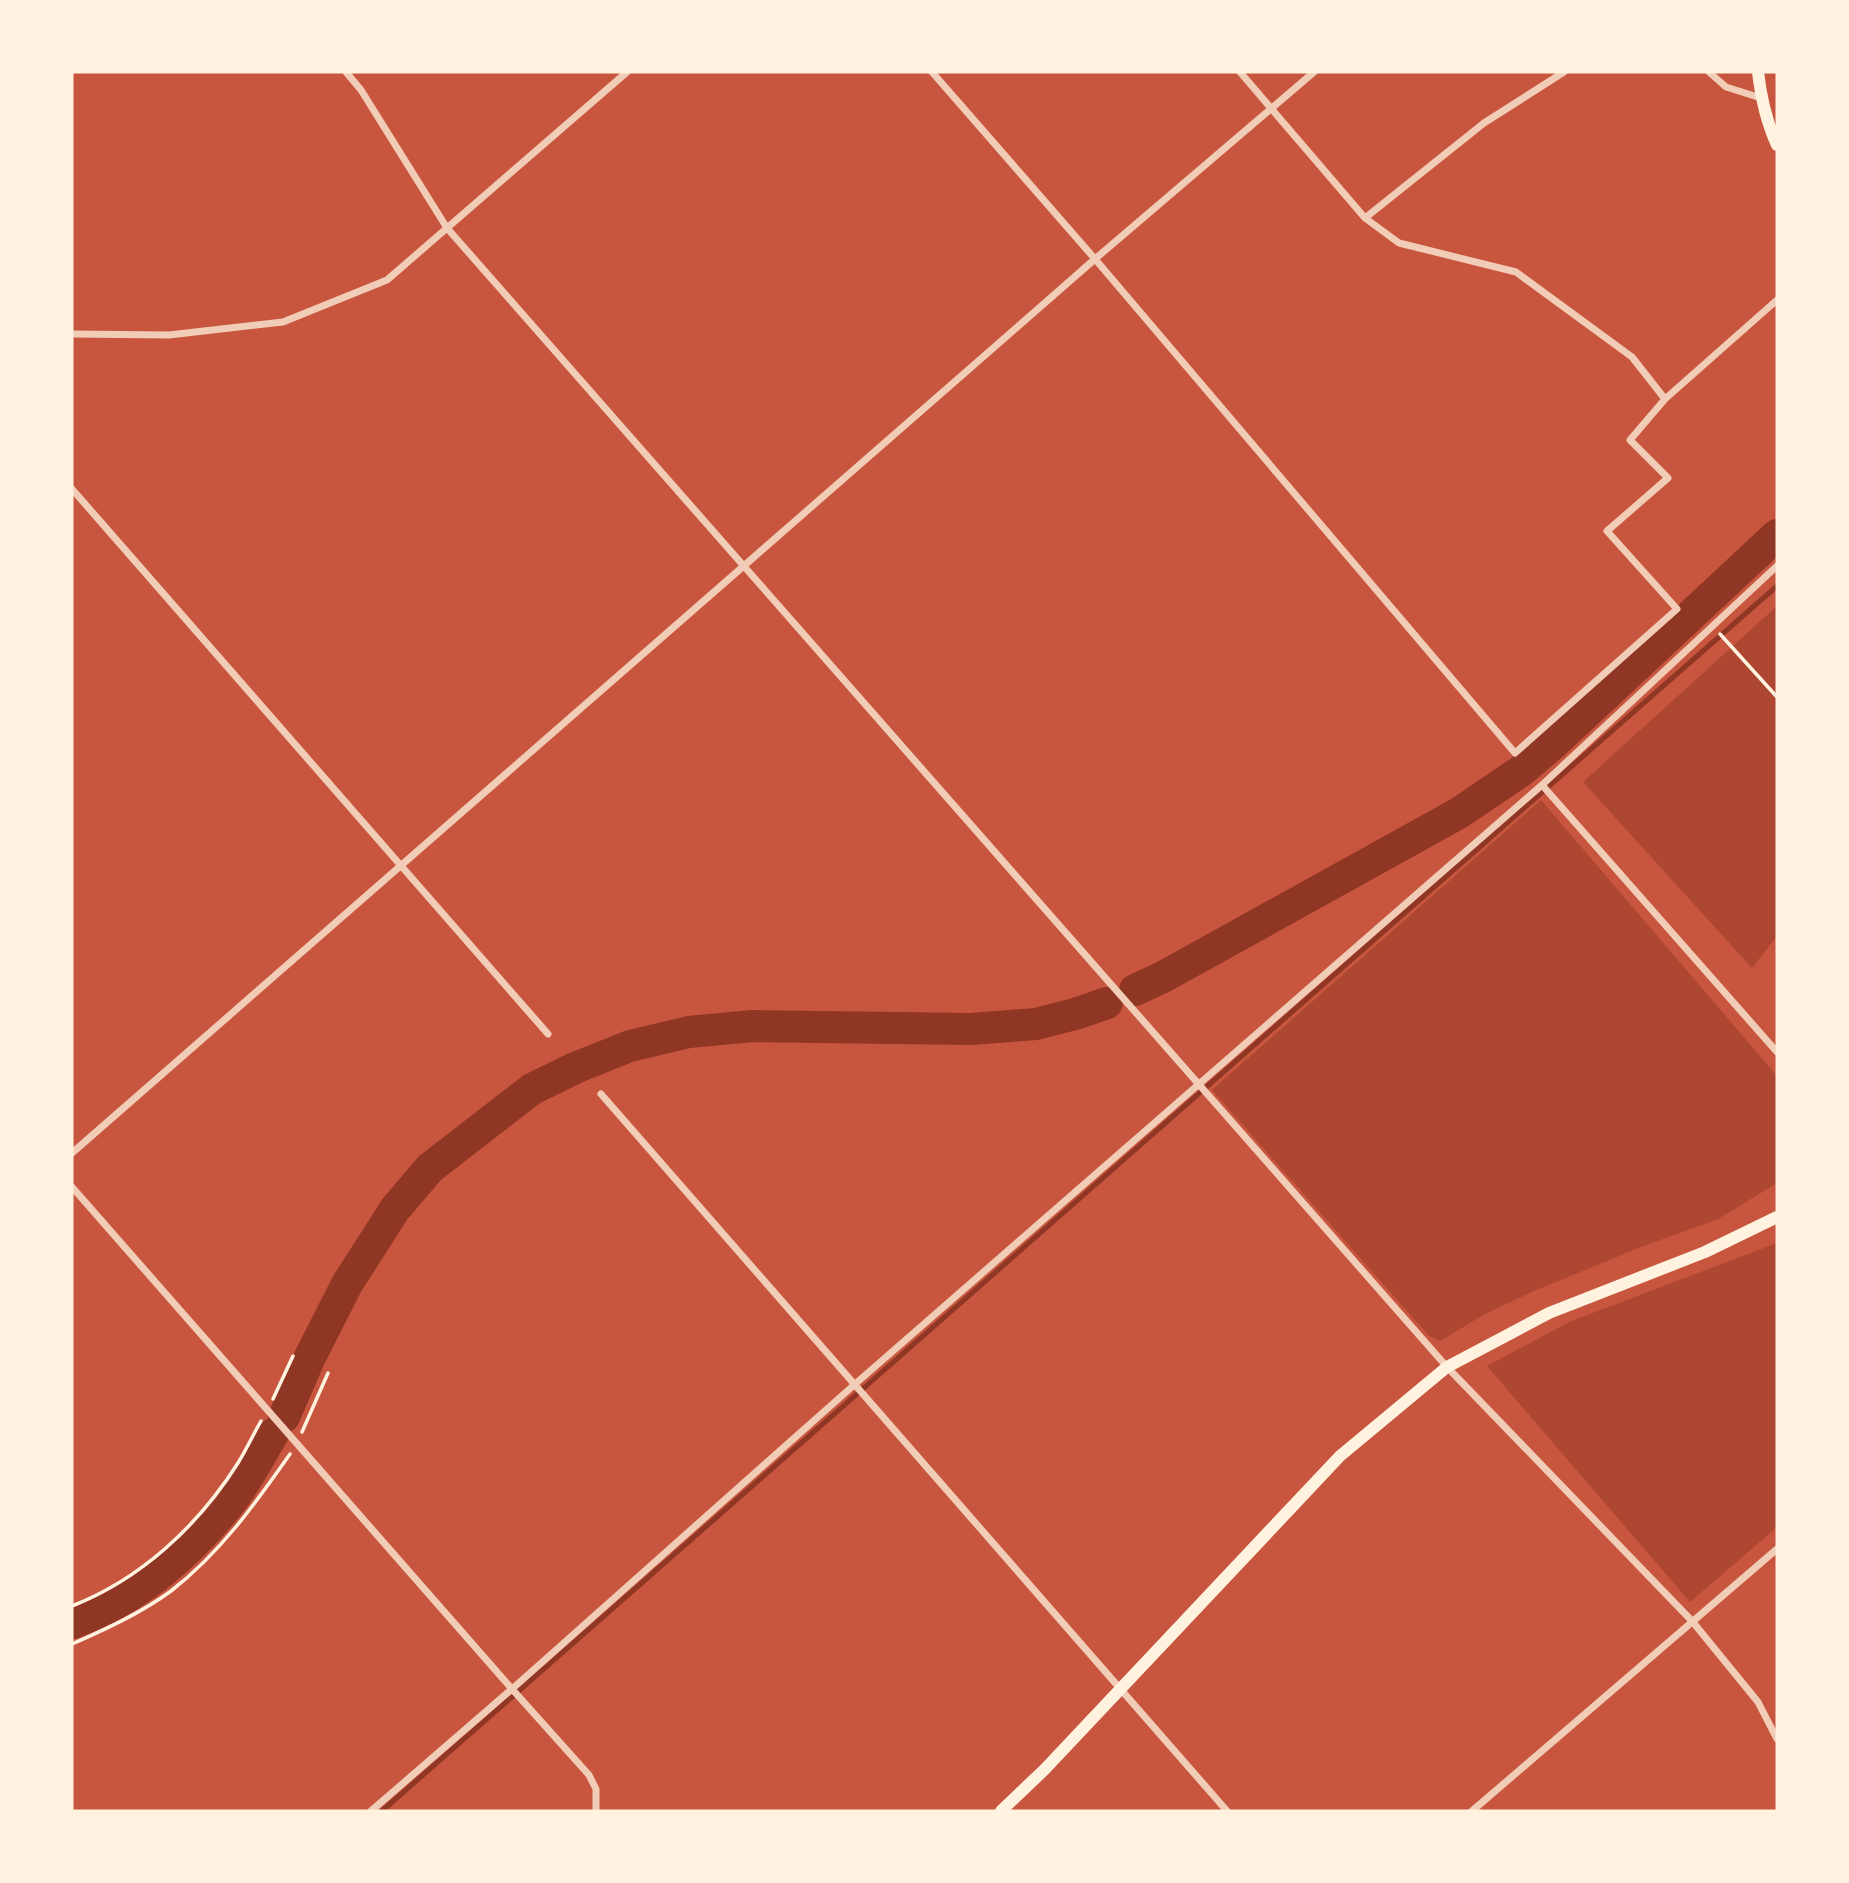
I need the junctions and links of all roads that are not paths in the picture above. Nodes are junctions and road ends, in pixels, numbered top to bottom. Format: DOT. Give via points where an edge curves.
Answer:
graph roads {
  1 [pos="346,72"];
  2 [pos="627,72"];
  3 [pos="932,72"];
  4 [pos="1240,72"];
  5 [pos="1314,72"];
  6 [pos="1564,72"];
  7 [pos="1709,72"];
  8 [pos="1758,72"];
  9 [pos="1761,98"];
  10 [pos="1272,109"];
  11 [pos="1777,145"];
  12 [pos="1365,218"];
  13 [pos="447,228"];
  14 [pos="1096,259"];
  15 [pos="1777,300"];
  16 [pos="72,334"];
  17 [pos="1665,400"];
  18 [pos="72,489"];
  19 [pos="745,565"];
  20 [pos="1777,566"];
  21 [pos="1542,785"];
  22 [pos="402,865"];
  23 [pos="548,1034"];
  24 [pos="1777,1052"];
  25 [pos="1200,1084"];
  26 [pos="601,1094"];
  27 [pos="72,1153"];
  28 [pos="72,1187"];
  29 [pos="1777,1217"];
  30 [pos="1447,1367"];
  31 [pos="854,1385"];
  32 [pos="1777,1549"];
  33 [pos="1692,1621"];
  34 [pos="512,1689"];
  35 [pos="1120,1689"];
  36 [pos="1777,1740"];
  37 [pos="371,1811"];
  38 [pos="596,1811"];
  39 [pos="1001,1811"];
  40 [pos="1227,1811"];
  41 [pos="1472,1811"];
  1 -- 13 [label="street"];
  2 -- 13 [label="street"];
  3 -- 14 [label="street"];
  4 -- 10 [label="street"];
  5 -- 10 [label="street"];
  6 -- 12 [label="street" via="1484,123"];
  7 -- 9 [label="street" via="1726,87"];
  8 -- 9 [label="main road"];
  9 -- 11 [label="main road"];
  10 -- 12 [label="street"];
  10 -- 14 [label="street"];
  12 -- 17 [label="street" via="1399,243 1516,272 1632,356"];
  13 -- 16 [label="street" via="387,280 283,322 169,335"];
  13 -- 19 [label="street"];
  14 -- 17 [label="street" via="1516,753 1676,609 1607,531 1668,478 1630,440"];
  14 -- 19 [label="street"];
  15 -- 17 [label="street"];
  18 -- 22 [label="street"];
  19 -- 22 [label="street"];
  19 -- 25 [label="street"];
  20 -- 21 [label="street"];
  21 -- 24 [label="street"];
  21 -- 25 [label="street"];
  22 -- 23 [label="street"];
  22 -- 27 [label="street"];
  25 -- 30 [label="street"];
  25 -- 31 [label="street"];
  26 -- 31 [label="street"];
  28 -- 34 [label="street"];
  29 -- 30 [label="main road" via="1704,1252 1549,1313"];
  30 -- 33 [label="street"];
  30 -- 35 [label="main road" via="1340,1456"];
  31 -- 34 [label="street"];
  31 -- 35 [label="street"];
  32 -- 33 [label="street"];
  33 -- 36 [label="street" via="1758,1702"];
  33 -- 41 [label="street"];
  34 -- 37 [label="street"];
  34 -- 38 [label="street" via="589,1775 596,1789"];
  35 -- 39 [label="main road"];
  35 -- 40 [label="street"];
}
